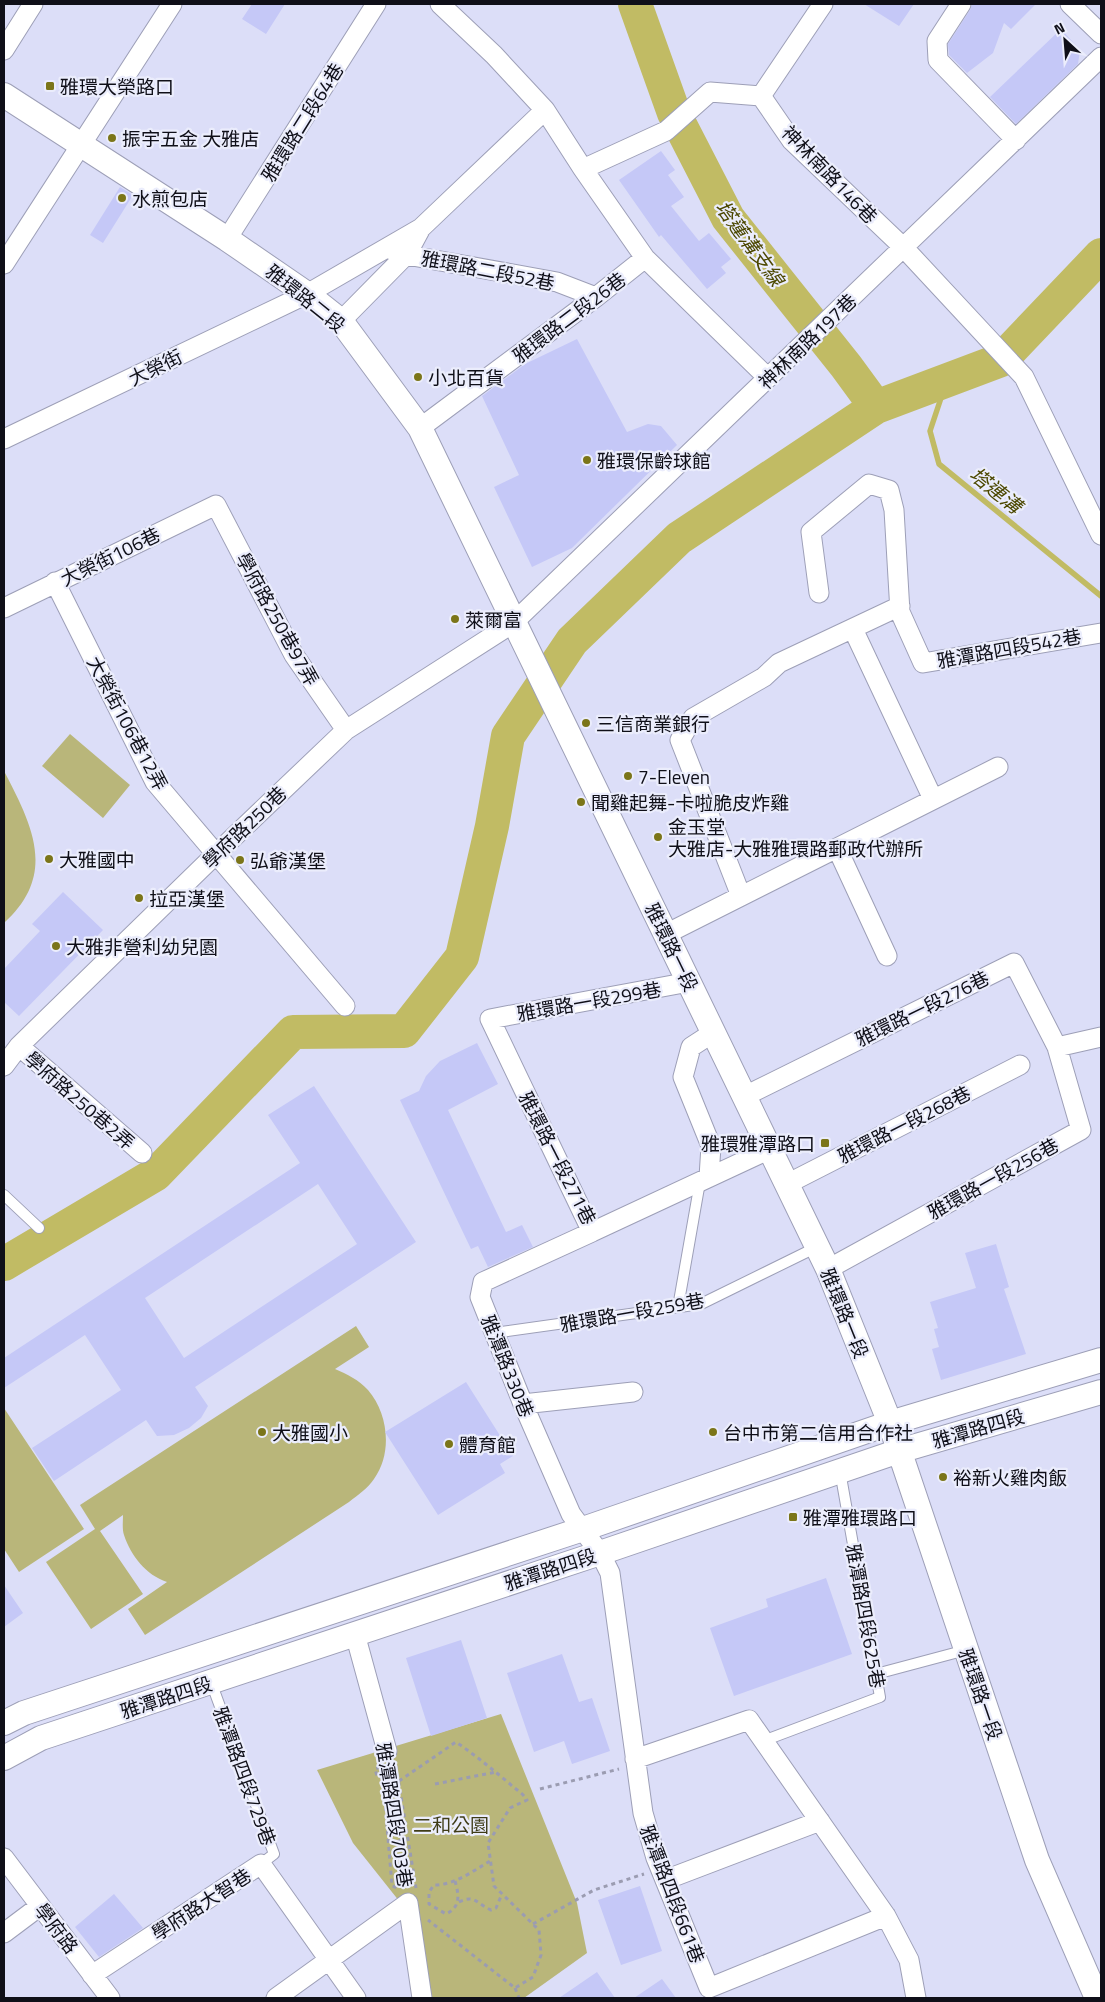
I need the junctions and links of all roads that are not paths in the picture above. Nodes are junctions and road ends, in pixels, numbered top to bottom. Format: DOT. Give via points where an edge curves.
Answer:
graph roads {
  1 [pos="33,4"];
  2 [pos="172,4"];
  3 [pos="376,4"];
  4 [pos="440,4"];
  5 [pos="823,4"];
  6 [pos="961,4"];
  7 [pos="1070,4"];
  8 [pos="1101,34"];
  9 [pos="4,50"];
  10 [pos="1101,58"];
  11 [pos="4,95"];
  12 [pos="761,96"];
  13 [pos="545,110"];
  14 [pos="1016,140"];
  15 [pos="81,144"];
  16 [pos="583,169"];
  17 [pos="421,228"];
  18 [pos="227,240"];
  19 [pos="904,248"];
  20 [pos="382,251"];
  21 [pos="407,254"];
  22 [pos="645,258"];
  23 [pos="4,264"];
  24 [pos="307,294"];
  25 [pos="596,298"];
  26 [pos="342,321"];
  27 [pos="768,378"];
  28 [pos="420,428"];
  29 [pos="4,439"];
  30 [pos="216,505"];
  31 [pos="1101,535"];
  32 [pos="55,582"];
  33 [pos="819,593"];
  34 [pos="900,606"];
  35 [pos="4,608"];
  36 [pos="514,623"];
  37 [pos="853,629"];
  38 [pos="1101,633"];
  39 [pos="528,654"];
  40 [pos="346,730"];
  41 [pos="998,766"];
  42 [pos="933,799"];
  43 [pos="837,848"];
  44 [pos="217,853"];
  45 [pos="741,896"];
  46 [pos="666,934"];
  47 [pos="887,956"];
  48 [pos="689,982"];
  49 [pos="344,1006"];
  50 [pos="490,1019"];
  51 [pos="714,1032"];
  52 [pos="1101,1037"];
  53 [pos="19,1046"];
  54 [pos="1057,1047"];
  55 [pos="1020,1065"];
  56 [pos="4,1066"];
  57 [pos="745,1096"];
  58 [pos="770,1149"];
  59 [pos="142,1153"];
  60 [pos="704,1180"];
  61 [pos="787,1184"];
  62 [pos="4,1196"];
  63 [pos="39,1228"];
  64 [pos="592,1232"];
  65 [pos="818,1247"];
  66 [pos="828,1269"];
  67 [pos="678,1307"];
  68 [pos="494,1333"];
  69 [pos="1101,1360"];
  70 [pos="633,1392"];
  71 [pos="1101,1392"];
  72 [pos="523,1404"];
  73 [pos="890,1423"];
  74 [pos="899,1451"];
  75 [pos="840,1471"];
  76 [pos="583,1529"];
  77 [pos="600,1553"];
  78 [pos="355,1634"];
  79 [pos="966,1650"];
  80 [pos="876,1674"];
  81 [pos="210,1682"];
  82 [pos="4,1723"];
  83 [pos="763,1741"];
  84 [pos="388,1757"];
  85 [pos="4,1758"];
  86 [pos="635,1761"];
  87 [pos="820,1821"];
  88 [pos="4,1858"];
  89 [pos="261,1864"];
  90 [pos="663,1875"];
  91 [pos="40,1906"];
  92 [pos="886,1916"];
  93 [pos="4,1933"];
  94 [pos="329,1961"];
  95 [pos="92,1975"];
  96 [pos="110,1998"];
  97 [pos="276,1998"];
  98 [pos="356,1998"];
  99 [pos="422,1998"];
  100 [pos="916,1998"];
  101 [pos="1096,1998"];
  1 -- 9 [label="street"];
  2 -- 15 [label="street"];
  3 -- 18 [label="street, 雅環路二段64巷"];
  4 -- 13 [label="street"];
  5 -- 12 [label="street"];
  6 -- 14 [label="street" via="937,41 938,60"];
  7 -- 8 [label="street"];
  10 -- 14 [label="street, 神林南路197巷"];
  11 -- 15 [label="street, 雅環路二段"];
  12 -- 16 [label="street" via="710,92 666,131"];
  12 -- 19 [label="street, 神林南路146巷" via="792,141"];
  13 -- 16 [label="street"];
  13 -- 17 [label="street, 雅環路二段52巷"];
  14 -- 19 [label="street, 神林南路197巷"];
  15 -- 18 [label="street, 雅環路二段"];
  15 -- 23 [label="street"];
  16 -- 22 [label="street"];
  17 -- 20 [label="street, 雅環路二段52巷"];
  17 -- 21 [label="street, 雅環路二段52巷"];
  18 -- 24 [label="street, 雅環路二段"];
  19 -- 27 [label="street, 神林南路197巷"];
  19 -- 31 [label="street, 神林南路146巷" via="1024,377"];
  20 -- 21 [label="street, 雅環路二段52巷"];
  20 -- 24 [label="street, 雅環路二段52巷"];
  21 -- 25 [label="street, 雅環路二段52巷" via="558,282"];
  21 -- 26 [label="street, 雅環路二段52巷"];
  22 -- 25 [label="street, 雅環路二段26巷"];
  22 -- 27 [label="street"];
  24 -- 26 [label="street, 雅環路二段"];
  24 -- 29 [label="street, 大榮街"];
  25 -- 28 [label="street, 雅環路二段26巷"];
  26 -- 28 [label="street, 雅環路二段"];
  27 -- 36 [label="street, 神林南路197巷"];
  28 -- 36 [label="street, 雅環路二段"];
  30 -- 32 [label="street, 大榮街106巷"];
  30 -- 40 [label="street, 學府路250巷97弄" via="294,656"];
  32 -- 35 [label="street, 大榮街106巷"];
  32 -- 44 [label="street, 大榮街106巷12弄" via="155,782"];
  33 -- 34 [label="street, 雅潭路四段542巷" via="811,532 869,484 889,490 894,510"];
  34 -- 37 [label="street"];
  34 -- 38 [label="street, 雅潭路四段542巷" via="923,663"];
  36 -- 39 [label="street, 雅環路二段"];
  36 -- 40 [label="street, 學府路250巷"];
  37 -- 42 [label="street"];
  37 -- 45 [label="street" via="779,664 764,677 694,718 680,740"];
  39 -- 46 [label="street, 雅環路一段"];
  40 -- 44 [label="street, 學府路250巷"];
  41 -- 42 [label="street"];
  42 -- 43 [label="street"];
  43 -- 45 [label="street"];
  43 -- 47 [label="street"];
  44 -- 49 [label="street, 大榮街106巷12弄"];
  44 -- 53 [label="street, 學府路250巷"];
  45 -- 46 [label="street"];
  46 -- 48 [label="street, 雅環路一段"];
  48 -- 50 [label="street, 雅環路一段299巷"];
  48 -- 51 [label="street, 雅環路一段"];
  50 -- 64 [label="street, 雅環路一段271巷"];
  51 -- 57 [label="street, 雅環路一段"];
  51 -- 60 [label="street" via="691,1048 683,1077 711,1146"];
  52 -- 54 [label="street"];
  53 -- 56 [label="street, 學府路250巷"];
  53 -- 59 [label="street, 學府路250巷2弄"];
  54 -- 57 [label="street, 雅環路一段276巷" via="1014,963"];
  54 -- 66 [label="street, 雅環路一段256巷" via="1081,1130"];
  55 -- 61 [label="street, 雅環路一段268巷"];
  57 -- 58 [label="street, 雅環路一段"];
  58 -- 60 [label="street, 雅環路一段271巷"];
  58 -- 61 [label="street, 雅環路一段"];
  60 -- 64 [label="street, 雅環路一段271巷"];
  60 -- 67 [label="lane"];
  61 -- 65 [label="street, 雅環路一段"];
  62 -- 63 [label="lane"];
  64 -- 68 [label="street, 雅潭路330巷" via="483,1282 480,1297"];
  65 -- 66 [label="street, 雅環路一段"];
  65 -- 67 [label="lane, 雅環路一段259巷" via="701,1304"];
  66 -- 73 [label="street, 雅環路一段"];
  67 -- 68 [label="lane, 雅環路一段259巷"];
  68 -- 72 [label="street, 雅潭路330巷"];
  69 -- 73 [label="street, 雅潭路四段"];
  70 -- 72 [label="street"];
  71 -- 74 [label="street, 雅潭路四段"];
  72 -- 76 [label="street, 雅潭路330巷" via="571,1514"];
  73 -- 74 [label="street, 雅環路一段"];
  73 -- 76 [label="street, 雅潭路四段"];
  74 -- 75 [label="street, 雅潭路四段"];
  74 -- 79 [label="street, 雅環路一段"];
  75 -- 77 [label="street, 雅潭路四段"];
  75 -- 80 [label="lane, 雅潭路四段625巷"];
  76 -- 77 [label="street, 雅潭路330巷"];
  76 -- 82 [label="street, 雅潭路四段" via="24,1713"];
  77 -- 78 [label="street, 雅潭路四段"];
  77 -- 86 [label="street, 雅潭路四段661巷" via="610,1573"];
  78 -- 81 [label="street, 雅潭路四段"];
  78 -- 84 [label="street, 雅潭路四段703巷"];
  79 -- 80 [label="lane"];
  79 -- 101 [label="street, 雅環路一段" via="1037,1860"];
  80 -- 83 [label="lane, 雅潭路四段625巷" via="880,1697"];
  81 -- 85 [label="street, 雅潭路四段" via="41,1738"];
  81 -- 89 [label="lane, 雅潭路四段729巷" via="274,1854"];
  83 -- 86 [label="street" via="749,1720"];
  83 -- 87 [label="street"];
  86 -- 90 [label="street, 雅潭路四段661巷" via="643,1813"];
  87 -- 90 [label="street"];
  87 -- 92 [label="street"];
  88 -- 91 [label="street, 學府路"];
  89 -- 94 [label="street, 學府路大智巷"];
  89 -- 95 [label="street, 學府路大智巷"];
  90 -- 92 [label="street, 雅潭路四段661巷" via="709,1988"];
  91 -- 93 [label="street"];
  91 -- 95 [label="street, 學府路"];
  92 -- 100 [label="street" via="909,1960"];
  94 -- 97 [label="street"];
  94 -- 98 [label="street, 學府路大智巷"];
  94 -- 99 [label="street, 雅潭路四段703巷" via="412,1903"];
  95 -- 96 [label="street, 學府路"];
}
